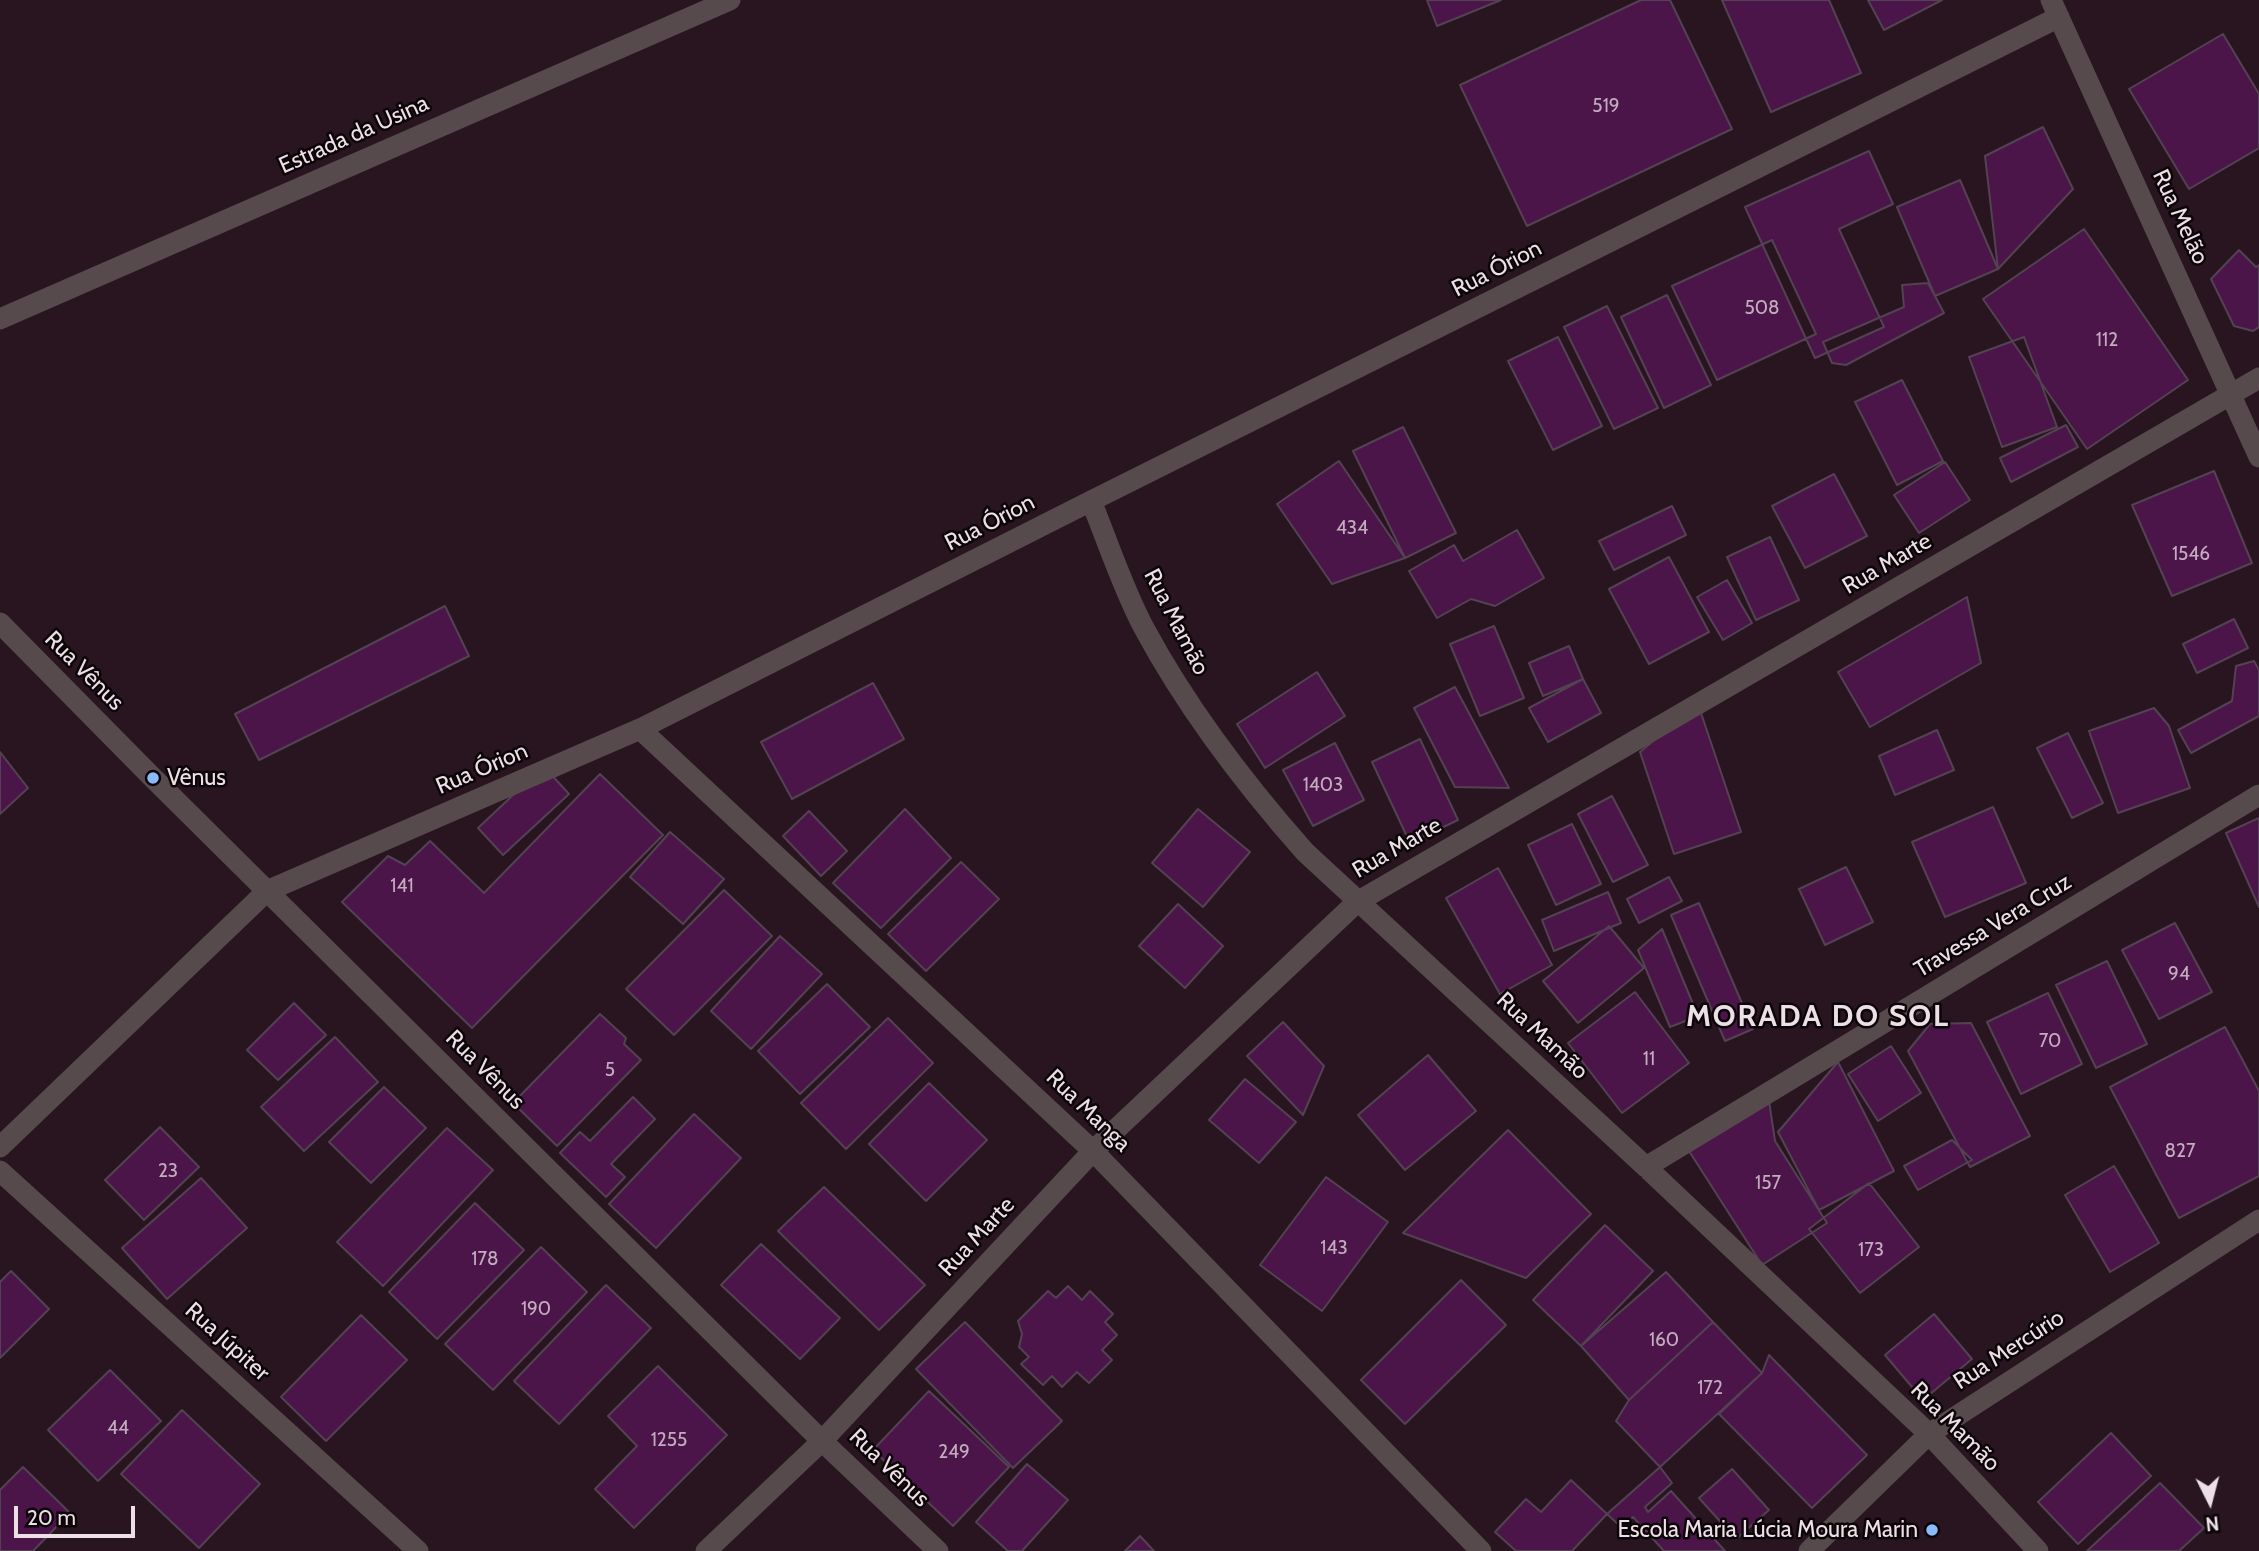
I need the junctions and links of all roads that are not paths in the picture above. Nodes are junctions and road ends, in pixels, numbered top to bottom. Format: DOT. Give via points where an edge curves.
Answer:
graph roads {
  1 [pos="730,0"];
  2 [pos="2055,8"];
  3 [pos="0,319"];
  4 [pos="2259,379"];
  5 [pos="2231,394"];
  6 [pos="2259,457"];
  7 [pos="1091,501"];
  8 [pos="0,623"];
  9 [pos="640,729"];
  10 [pos="2259,795"];
  11 [pos="267,891"];
  12 [pos="1357,902"];
  13 [pos="0,1147"];
  14 [pos="1093,1151"];
  15 [pos="1646,1167"];
  16 [pos="0,1171"];
  17 [pos="2259,1220"];
  18 [pos="1929,1434"];
  19 [pos="822,1441"];
  20 [pos="418,1551"];
  21 [pos="706,1551"];
  22 [pos="938,1551"];
  23 [pos="1481,1551"];
  24 [pos="1809,1551"];
  25 [pos="2038,1551"];
  1 -- 3 [label="street, Estrada da Usina"];
  2 -- 5 [label="street, Rua Melão"];
  2 -- 7 [label="street, Rua Órion"];
  4 -- 5 [label="street, Rua Marte"];
  5 -- 6 [label="street, Rua Melão"];
  5 -- 12 [label="street, Rua Marte"];
  7 -- 9 [label="street, Rua Órion"];
  7 -- 12 [label="street, Rua Mamão" via="1143,627 1193,711 1256,797"];
  8 -- 11 [label="street, Rua Vênus"];
  9 -- 11 [label="street, Rua Órion"];
  9 -- 14 [label="street, Rua Manga"];
  10 -- 15 [label="street, Travessa Vera Cruz"];
  11 -- 13 [label="street, Rua Órion"];
  11 -- 19 [label="street, Rua Vênus"];
  12 -- 14 [label="street, Rua Marte"];
  12 -- 15 [label="street, Rua Mamão"];
  14 -- 19 [label="street, Rua Marte"];
  14 -- 23 [label="street, Rua Manga"];
  15 -- 18 [label="street, Rua Mamão"];
  16 -- 20 [label="street, Rua Júpiter"];
  17 -- 18 [label="street, Rua Mercúrio"];
  18 -- 24 [label="street, Rua Mercúrio"];
  18 -- 25 [label="street, Rua Mamão"];
  19 -- 21 [label="street, Rua Marte"];
  19 -- 22 [label="street, Rua Vênus"];
}
